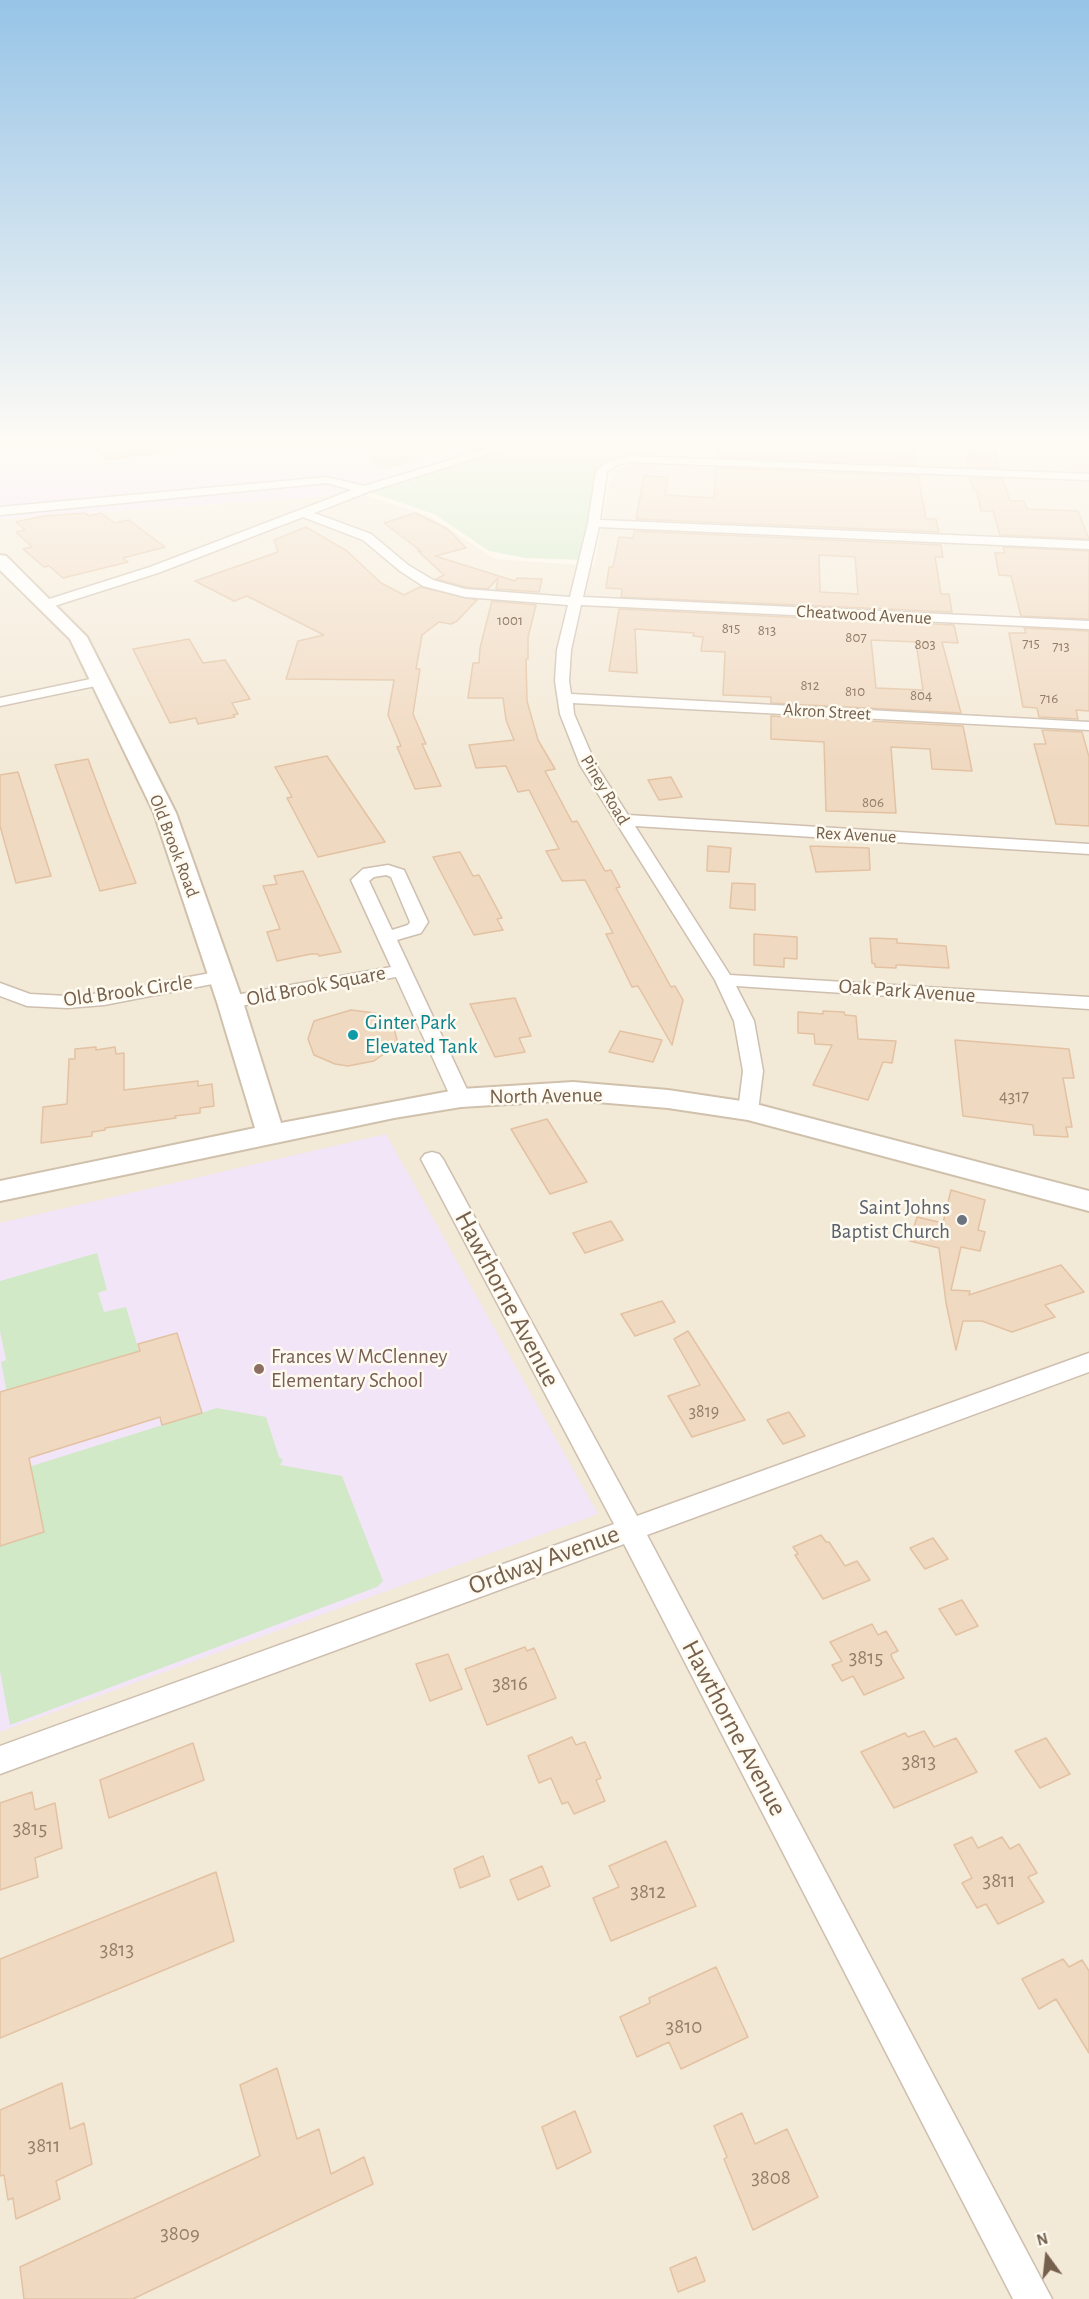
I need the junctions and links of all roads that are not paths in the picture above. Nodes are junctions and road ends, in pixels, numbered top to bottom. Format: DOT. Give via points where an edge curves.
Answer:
graph roads {
  1 [pos="215,546"];
  2 [pos="378,546"];
  3 [pos="588,546"];
  4 [pos="0,560"];
  5 [pos="574,601"];
  6 [pos="48,604"];
  7 [pos="1089,626"];
  8 [pos="100,681"];
  9 [pos="564,698"];
  10 [pos="0,702"];
  11 [pos="1089,726"];
  12 [pos="622,820"];
  13 [pos="1089,849"];
  14 [pos="387,937"];
  15 [pos="403,970"];
  16 [pos="221,977"];
  17 [pos="724,980"];
  18 [pos="0,989"];
  19 [pos="230,1002"];
  20 [pos="1089,1003"];
  21 [pos="461,1098"];
  22 [pos="748,1111"];
  23 [pos="271,1134"];
  24 [pos="432,1159"];
  25 [pos="0,1191"];
  26 [pos="1089,1201"];
  27 [pos="1089,1362"];
  28 [pos="630,1529"];
  29 [pos="0,1760"];
  30 [pos="1033,2299"];
  1 -- 6 [label="street"];
  2 -- 5 [label="street, Cheatwood Avenue" via="428,583 465,593"];
  3 -- 5 [label="street, Piney Road"];
  4 -- 6 [label="street, Old Brook Road"];
  5 -- 7 [label="street, Cheatwood Avenue"];
  5 -- 9 [label="street, Piney Road" via="562,660"];
  6 -- 8 [label="street, Old Brook Road" via="78,637"];
  8 -- 10 [label="street"];
  8 -- 16 [label="street, Old Brook Road" via="165,813"];
  9 -- 11 [label="street, Akron Street"];
  9 -- 12 [label="street, Piney Road" via="579,748"];
  12 -- 13 [label="street, Rex Avenue"];
  12 -- 17 [label="street, Piney Road"];
  14 -- 15 [label="street, Old Brook Square"];
  15 -- 19 [label="street, Old Brook Square"];
  15 -- 21 [label="street, Old Brook Square"];
  16 -- 18 [label="street, Old Brook Circle" via="67,1002 27,1000"];
  16 -- 19 [label="street, Old Brook Road"];
  17 -- 20 [label="street, Oak Park Avenue"];
  17 -- 22 [label="street, Piney Road" via="744,1021 750,1047 753,1071"];
  19 -- 23 [label="street, Old Brook Road"];
  21 -- 22 [label="street, North Avenue" via="573,1091"];
  21 -- 23 [label="street, North Avenue"];
  22 -- 26 [label="street, North Avenue"];
  23 -- 25 [label="street, North Avenue"];
  24 -- 28 [label="street, Hawthorne Avenue"];
  27 -- 28 [label="street, Ordway Avenue"];
  28 -- 29 [label="street, Ordway Avenue"];
  28 -- 30 [label="street, Hawthorne Avenue"];
}
